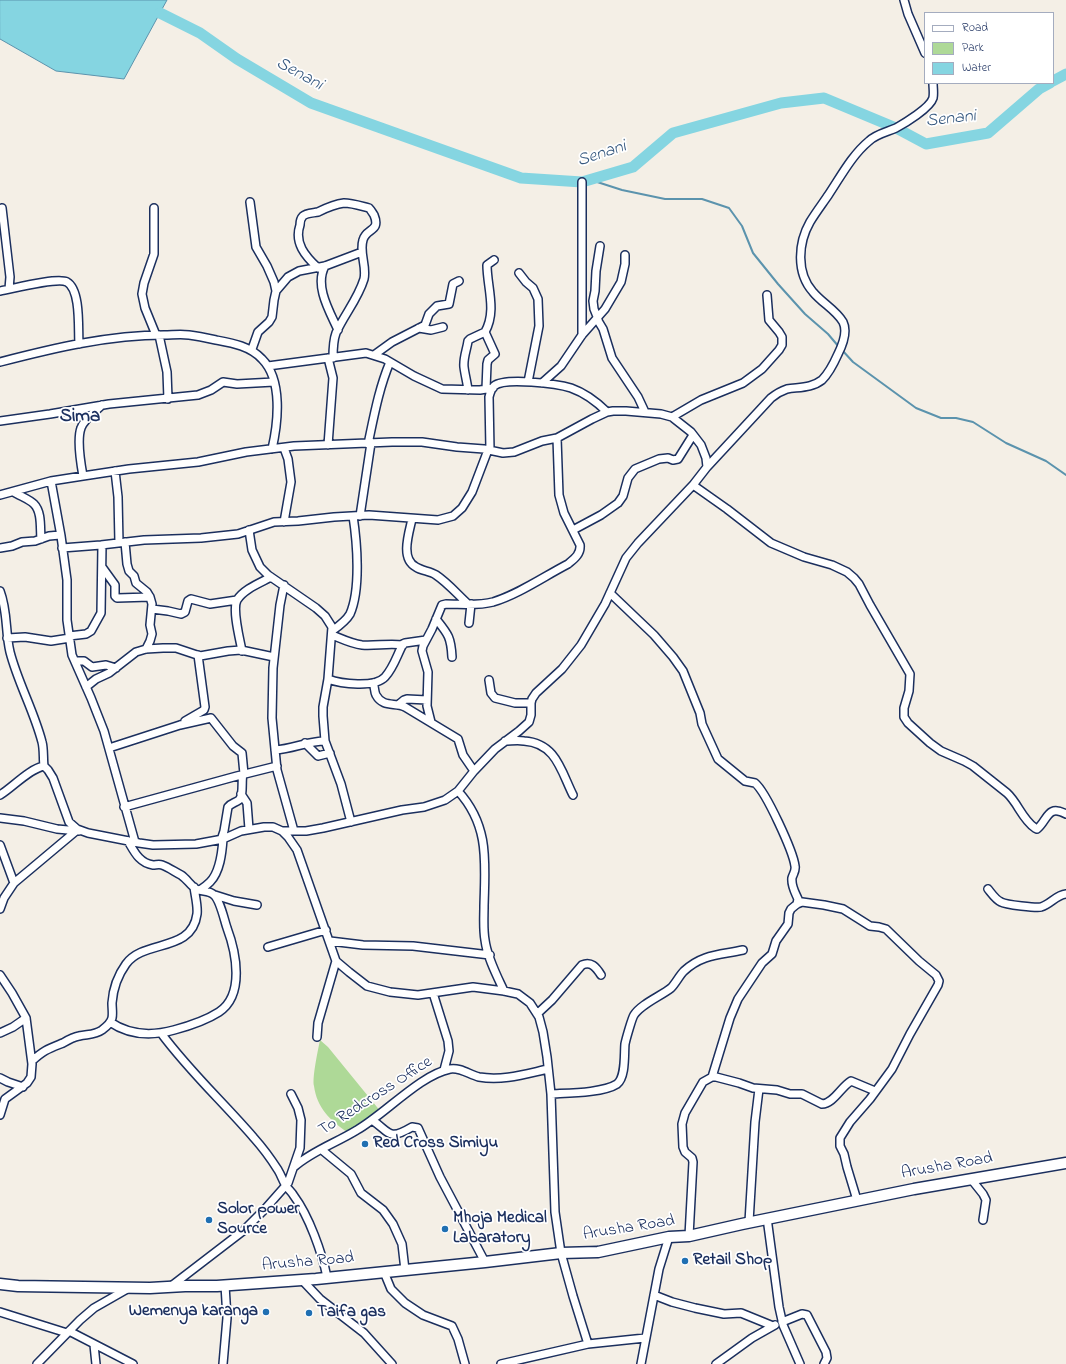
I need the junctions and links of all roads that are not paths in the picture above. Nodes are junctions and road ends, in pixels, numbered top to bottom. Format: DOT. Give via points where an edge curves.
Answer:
graph roads {
  1 [pos="904,0"];
  2 [pos="924,51"];
  3 [pos="933,84"];
  4 [pos="582,182"];
  5 [pos="250,202"];
  6 [pos="2,208"];
  7 [pos="154,208"];
  8 [pos="600,246"];
  9 [pos="362,252"];
  10 [pos="625,255"];
  11 [pos="494,260"];
  12 [pos="326,266"];
  13 [pos="318,268"];
  14 [pos="519,273"];
  15 [pos="459,281"];
  16 [pos="9,289"];
  17 [pos="0,291"];
  18 [pos="276,291"];
  19 [pos="767,295"];
  20 [pos="597,319"];
  21 [pos="443,327"];
  22 [pos="419,328"];
  23 [pos="338,330"];
  24 [pos="485,332"];
  25 [pos="157,335"];
  26 [pos="582,336"];
  27 [pos="78,344"];
  28 [pos="252,349"];
  29 [pos="374,355"];
  30 [pos="331,358"];
  31 [pos="0,362"];
  32 [pos="390,362"];
  33 [pos="268,366"];
  34 [pos="274,382"];
  35 [pos="528,382"];
  36 [pos="542,383"];
  37 [pos="489,389"];
  38 [pos="468,390"];
  39 [pos="168,399"];
  40 [pos="102,405"];
  41 [pos="607,412"];
  42 [pos="645,412"];
  43 [pos="672,417"];
  44 [pos="0,421"];
  45 [pos="693,435"];
  46 [pos="556,438"];
  47 [pos="369,444"];
  48 [pos="328,445"];
  49 [pos="284,448"];
  50 [pos="272,449"];
  51 [pos="489,450"];
  52 [pos="707,467"];
  53 [pos="115,471"];
  54 [pos="82,476"];
  55 [pos="51,481"];
  56 [pos="692,485"];
  57 [pos="14,492"];
  58 [pos="0,495"];
  59 [pos="357,516"];
  60 [pos="412,519"];
  61 [pos="284,522"];
  62 [pos="249,530"];
  63 [pos="573,530"];
  64 [pos="60,535"];
  65 [pos="41,539"];
  66 [pos="122,542"];
  67 [pos="102,545"];
  68 [pos="0,548"];
  69 [pos="62,548"];
  70 [pos="102,567"];
  71 [pos="271,577"];
  72 [pos="284,586"];
  73 [pos="0,591"];
  74 [pos="610,593"];
  75 [pos="150,597"];
  76 [pos="238,600"];
  77 [pos="470,604"];
  78 [pos="152,609"];
  79 [pos="436,619"];
  80 [pos="469,623"];
  81 [pos="332,633"];
  82 [pos="5,637"];
  83 [pos="69,637"];
  84 [pos="426,640"];
  85 [pos="403,645"];
  86 [pos="146,649"];
  87 [pos="242,651"];
  88 [pos="198,655"];
  89 [pos="274,657"];
  90 [pos="452,657"];
  91 [pos="74,661"];
  92 [pos="116,668"];
  93 [pos="328,679"];
  94 [pos="490,680"];
  95 [pos="373,683"];
  96 [pos="86,687"];
  97 [pos="427,700"];
  98 [pos="531,703"];
  99 [pos="398,705"];
  100 [pos="431,722"];
  101 [pos="180,725"];
  102 [pos="325,741"];
  103 [pos="505,741"];
  104 [pos="305,743"];
  105 [pos="109,748"];
  106 [pos="275,750"];
  107 [pos="330,753"];
  108 [pos="44,766"];
  109 [pos="277,766"];
  110 [pos="474,771"];
  111 [pos="243,774"];
  112 [pos="458,792"];
  113 [pos="241,794"];
  114 [pos="573,794"];
  115 [pos="0,795"];
  116 [pos="124,807"];
  117 [pos="1066,814"];
  118 [pos="0,818"];
  119 [pos="351,822"];
  120 [pos="250,829"];
  121 [pos="80,831"];
  122 [pos="282,831"];
  123 [pos="294,831"];
  124 [pos="222,839"];
  125 [pos="132,842"];
  126 [pos="0,845"];
  127 [pos="14,883"];
  128 [pos="197,889"];
  129 [pos="988,889"];
  130 [pos="1066,894"];
  131 [pos="214,895"];
  132 [pos="797,904"];
  133 [pos="256,905"];
  134 [pos="0,909"];
  135 [pos="326,930"];
  136 [pos="330,941"];
  137 [pos="268,947"];
  138 [pos="743,950"];
  139 [pos="490,955"];
  140 [pos="336,961"];
  141 [pos="0,975"];
  142 [pos="601,975"];
  143 [pos="504,991"];
  144 [pos="433,993"];
  145 [pos="537,1014"];
  146 [pos="26,1018"];
  147 [pos="110,1022"];
  148 [pos="0,1033"];
  149 [pos="161,1033"];
  150 [pos="317,1038"];
  151 [pos="32,1061"];
  152 [pos="548,1069"];
  153 [pos="444,1070"];
  154 [pos="712,1077"];
  155 [pos="0,1078"];
  156 [pos="23,1087"];
  157 [pos="759,1089"];
  158 [pos="875,1091"];
  159 [pos="291,1094"];
  160 [pos="551,1094"];
  161 [pos="0,1115"];
  162 [pos="372,1120"];
  163 [pos="322,1150"];
  164 [pos="1066,1163"];
  165 [pos="294,1167"];
  166 [pos="971,1179"];
  167 [pos="286,1186"];
  168 [pos="857,1200"];
  169 [pos="767,1218"];
  170 [pos="983,1220"];
  171 [pos="749,1222"];
  172 [pos="689,1236"];
  173 [pos="669,1237"];
  174 [pos="561,1253"];
  175 [pos="485,1262"];
  176 [pos="405,1270"];
  177 [pos="384,1272"];
  178 [pos="327,1278"];
  179 [pos="302,1280"];
  180 [pos="0,1284"];
  181 [pos="225,1285"];
  182 [pos="170,1287"];
  183 [pos="129,1288"];
  184 [pos="654,1296"];
  185 [pos="0,1312"];
  186 [pos="782,1321"];
  187 [pos="773,1326"];
  188 [pos="68,1332"];
  189 [pos="645,1338"];
  190 [pos="588,1344"];
  191 [pos="94,1345"];
  192 [pos="37,1364"];
  193 [pos="96,1364"];
  194 [pos="133,1364"];
  195 [pos="223,1364"];
  196 [pos="392,1364"];
  197 [pos="465,1364"];
  198 [pos="501,1364"];
  199 [pos="641,1364"];
  200 [pos="716,1364"];
  201 [pos="800,1364"];
  202 [pos="824,1364"];
  1 -- 2 [label="street"];
  3 -- 52 [label="street" via="933,99 921,112 896,128 875,136 854,157 810,222 805,234 800,252 804,277 813,293 834,311 844,328 840,349 830,371 816,384 782,391 771,398"];
  4 -- 26 [label="street"];
  5 -- 18 [label="street" via="256,247"];
  6 -- 16 [label="street" via="10,277"];
  7 -- 25 [label="street" via="154,254 142,294"];
  8 -- 20 [label="street" via="593,301"];
  9 -- 12 [label="street"];
  9 -- 13 [label="street" via="365,234 376,225 369,208 345,203 304,215 298,231 298,240 301,249"];
  9 -- 23 [label="street" via="365,271 363,280"];
  10 -- 20 [label="street" via="621,282"];
  11 -- 24 [label="street" via="487,265 491,315"];
  12 -- 13 [label="street"];
  12 -- 23 [label="street" via="322,272 322,282 331,317"];
  13 -- 18 [label="street" via="293,273"];
  14 -- 35 [label="street" via="533,288 538,299 539,326"];
  15 -- 22 [label="street" via="453,284 449,304 437,306 429,314 425,325"];
  16 -- 17 [label="street"];
  16 -- 27 [label="street" via="54,281 68,283 77,304"];
  18 -- 28 [label="street" via="272,317 258,332"];
  19 -- 43 [label="street" via="769,320 782,337 780,350 762,369 743,383 701,400"];
  20 -- 26 [label="street"];
  20 -- 42 [label="street" via="603,329 612,358"];
  21 -- 22 [label="street" via="431,330"];
  22 -- 29 [label="street"];
  23 -- 30 [label="street"];
  24 -- 37 [label="street" via="494,354 487,364"];
  24 -- 38 [label="street" via="468,341 464,359"];
  25 -- 27 [label="street"];
  25 -- 28 [label="street" via="189,335"];
  25 -- 39 [label="street" via="167,372"];
  26 -- 36 [label="street" via="562,366"];
  27 -- 31 [label="street"];
  28 -- 33 [label="street"];
  29 -- 30 [label="street" via="366,353"];
  29 -- 32 [label="street"];
  30 -- 33 [label="street"];
  30 -- 48 [label="street" via="333,378"];
  32 -- 38 [label="street" via="438,387"];
  32 -- 47 [label="street" via="384,377"];
  33 -- 34 [label="street"];
  34 -- 39 [label="street" via="223,382 198,395"];
  34 -- 50 [label="street" via="277,418"];
  35 -- 36 [label="street"];
  35 -- 37 [label="street" via="503,382"];
  36 -- 41 [label="street" via="571,388 597,402"];
  37 -- 38 [label="street"];
  37 -- 51 [label="street"];
  39 -- 40 [label="street"];
  40 -- 44 [label="street"];
  40 -- 54 [label="street" via="88,418 79,434"];
  41 -- 42 [label="street"];
  41 -- 46 [label="street"];
  42 -- 43 [label="street"];
  43 -- 45 [label="street"];
  45 -- 52 [label="street" via="703,448"];
  45 -- 63 [label="street" via="678,459 659,459 636,469 628,478 618,504"];
  46 -- 51 [label="street" via="514,452"];
  46 -- 63 [label="street" via="559,495 564,513"];
  47 -- 48 [label="street"];
  47 -- 51 [label="street" via="422,442"];
  47 -- 59 [label="street"];
  48 -- 49 [label="street"];
  49 -- 50 [label="street"];
  49 -- 61 [label="street" via="291,482"];
  50 -- 53 [label="street" via="198,462"];
  51 -- 60 [label="street" via="472,492 462,508 453,516 438,520"];
  52 -- 56 [label="street"];
  53 -- 54 [label="street"];
  53 -- 66 [label="street"];
  54 -- 55 [label="street"];
  55 -- 57 [label="street"];
  55 -- 64 [label="street"];
  56 -- 74 [label="street" via="626,558"];
  56 -- 117 [label="street" via="771,543 848,572 859,584 910,674 904,708 904,717 908,723 930,744 973,766 1012,797 1024,818 1034,828 1037,829 1049,813 1057,810"];
  57 -- 58 [label="street"];
  57 -- 65 [label="street" via="37,508"];
  59 -- 60 [label="street"];
  59 -- 61 [label="street"];
  59 -- 81 [label="street" via="357,578 354,599 350,614"];
  60 -- 77 [label="street" via="407,554 409,563 434,573"];
  61 -- 62 [label="street" via="274,522"];
  62 -- 66 [label="street" via="238,534 201,538"];
  62 -- 71 [label="street" via="256,559 260,567"];
  63 -- 77 [label="street" via="580,550 568,564 510,595 492,602"];
  64 -- 65 [label="street"];
  64 -- 69 [label="street"];
  65 -- 68 [label="street"];
  66 -- 67 [label="street"];
  66 -- 75 [label="street" via="129,571 136,583"];
  67 -- 69 [label="street"];
  67 -- 70 [label="street"];
  69 -- 83 [label="street"];
  70 -- 75 [label="street" via="115,585 117,598"];
  70 -- 83 [label="street" via="102,607 99,619 91,631"];
  71 -- 72 [label="street"];
  71 -- 76 [label="street" via="246,591"];
  72 -- 81 [label="street" via="326,616"];
  72 -- 89 [label="street"];
  73 -- 82 [label="street" via="6,614"];
  74 -- 98 [label="street" via="581,645 562,669 536,693"];
  74 -- 132 [label="street" via="674,657 683,671 718,759 745,781 755,783 764,794 794,862 792,886 798,898"];
  75 -- 78 [label="street"];
  76 -- 78 [label="street" via="210,604 191,599 185,612 181,614"];
  76 -- 87 [label="street" via="236,612"];
  77 -- 79 [label="street" via="442,605"];
  77 -- 80 [label="street"];
  78 -- 86 [label="street" via="152,634"];
  79 -- 84 [label="street"];
  79 -- 90 [label="street" via="451,641"];
  81 -- 85 [label="street" via="354,644"];
  81 -- 93 [label="street"];
  82 -- 83 [label="street" via="51,641"];
  82 -- 108 [label="street" via="14,669 43,743"];
  83 -- 91 [label="street"];
  84 -- 85 [label="street"];
  84 -- 97 [label="street" via="422,651 428,672"];
  85 -- 95 [label="street" via="384,678"];
  86 -- 88 [label="street" via="176,648"];
  86 -- 92 [label="street" via="136,652"];
  87 -- 88 [label="street"];
  87 -- 89 [label="street"];
  88 -- 101 [label="street" via="204,710"];
  89 -- 106 [label="street" via="272,718"];
  91 -- 92 [label="street"];
  91 -- 96 [label="street"];
  92 -- 96 [label="street"];
  93 -- 95 [label="street" via="349,684"];
  93 -- 102 [label="street" via="323,707"];
  94 -- 98 [label="street" via="491,693 495,698 516,703"];
  95 -- 99 [label="street" via="380,700 388,705"];
  96 -- 105 [label="street"];
  97 -- 99 [label="street" via="407,699"];
  97 -- 100 [label="street"];
  98 -- 103 [label="street" via="529,722"];
  99 -- 100 [label="street"];
  100 -- 110 [label="street" via="458,739 463,755"];
  101 -- 105 [label="street"];
  101 -- 111 [label="street" via="211,718 242,753"];
  102 -- 104 [label="street"];
  102 -- 107 [label="street"];
  103 -- 110 [label="street"];
  103 -- 114 [label="street" via="525,741 551,752"];
  104 -- 106 [label="street"];
  104 -- 107 [label="street" via="318,756"];
  105 -- 116 [label="street"];
  106 -- 109 [label="street"];
  107 -- 119 [label="street"];
  108 -- 115 [label="street" via="28,774"];
  108 -- 121 [label="street" via="53,778 68,822"];
  109 -- 111 [label="street"];
  109 -- 123 [label="street"];
  110 -- 112 [label="street"];
  111 -- 113 [label="street"];
  111 -- 116 [label="street"];
  112 -- 119 [label="street" via="445,800 424,807"];
  112 -- 139 [label="street" via="468,802 481,833 484,854 484,934"];
  113 -- 120 [label="street" via="247,803"];
  113 -- 124 [label="street" via="238,800 229,804"];
  116 -- 125 [label="street"];
  118 -- 121 [label="street"];
  119 -- 123 [label="street"];
  120 -- 122 [label="street" via="264,826"];
  120 -- 124 [label="street"];
  121 -- 125 [label="street"];
  121 -- 127 [label="street"];
  122 -- 123 [label="street"];
  122 -- 135 [label="street" via="297,850"];
  124 -- 125 [label="street" via="196,844 153,845"];
  124 -- 128 [label="street" via="217,872 211,882"];
  125 -- 128 [label="street" via="137,856 143,861 164,866 187,879"];
  126 -- 127 [label="street"];
  127 -- 134 [label="street"];
  128 -- 131 [label="street"];
  128 -- 147 [label="street" via="197,914 184,937 147,950 131,958 126,964 114,988"];
  129 -- 130 [label="street" via="1001,902 1036,907 1042,907 1058,896"];
  131 -- 133 [label="street"];
  131 -- 149 [label="street" via="228,930 235,958 234,992 220,1011 194,1024"];
  132 -- 154 [label="street" via="791,909 788,924 776,941 772,954 762,963 738,999"];
  132 -- 158 [label="street" via="824,904 843,909 870,926 886,929 936,974 939,982 937,988 892,1069"];
  135 -- 136 [label="street"];
  135 -- 137 [label="street"];
  136 -- 139 [label="street" via="413,946"];
  136 -- 140 [label="street"];
  138 -- 160 [label="street" via="710,955 695,962 671,987 634,1015 625,1042 622,1076 618,1084 609,1088"];
  139 -- 143 [label="street"];
  140 -- 144 [label="street" via="367,986 378,990 418,995"];
  140 -- 150 [label="street" via="321,1010"];
  141 -- 146 [label="street"];
  142 -- 145 [label="street" via="591,963 582,965"];
  143 -- 144 [label="street" via="473,987"];
  143 -- 145 [label="street" via="518,994 530,1003"];
  144 -- 153 [label="street" via="448,1041 449,1051"];
  145 -- 152 [label="street" via="543,1032"];
  146 -- 148 [label="street"];
  146 -- 151 [label="street"];
  147 -- 149 [label="street" via="133,1033"];
  147 -- 151 [label="street" via="99,1032 72,1038 42,1052"];
  149 -- 167 [label="street" via="184,1062 256,1139"];
  151 -- 156 [label="street" via="31,1077"];
  152 -- 153 [label="street, To Redcross Office" via="505,1079 478,1077 459,1069"];
  152 -- 160 [label="street"];
  153 -- 162 [label="street, To Redcross Office" via="418,1085"];
  154 -- 157 [label="street"];
  154 -- 172 [label="street" via="703,1082 685,1113 682,1124 683,1147 693,1162"];
  155 -- 156 [label="street"];
  156 -- 161 [label="street" via="5,1099"];
  157 -- 158 [label="street" via="802,1094 822,1104 832,1100 851,1081"];
  157 -- 171 [label="street"];
  158 -- 168 [label="street" via="840,1138 840,1146"];
  159 -- 165 [label="street, To Redcross Office" via="301,1120 300,1148"];
  160 -- 174 [label="street" via="555,1212"];
  162 -- 163 [label="street, To Redcross Office"];
  162 -- 175 [label="street" via="390,1135 412,1127 419,1129 440,1177"];
  163 -- 165 [label="street, To Redcross Office" via="309,1155"];
  163 -- 176 [label="street" via="351,1174 361,1193 383,1210 393,1224 402,1244"];
  164 -- 166 [label="main road, Arusha Road"];
  165 -- 167 [label="street, To Redcross Office"];
  166 -- 168 [label="main road, Arusha Road"];
  166 -- 170 [label="street" via="986,1200"];
  167 -- 178 [label="street" via="295,1196 306,1217"];
  167 -- 182 [label="street, To Redcross Office" via="243,1230"];
  168 -- 169 [label="main road, Arusha Road"];
  169 -- 171 [label="main road, Arusha Road"];
  169 -- 186 [label="street"];
  171 -- 172 [label="main road, Arusha Road"];
  172 -- 173 [label="main road, Arusha Road"];
  173 -- 174 [label="main road, Arusha Road" via="598,1252"];
  173 -- 184 [label="street"];
  174 -- 175 [label="main road, Arusha Road"];
  174 -- 190 [label="street"];
  175 -- 176 [label="main road, Arusha Road"];
  176 -- 177 [label="main road, Arusha Road"];
  177 -- 178 [label="main road, Arusha Road"];
  177 -- 197 [label="street" via="391,1289 405,1303 423,1315 452,1326"];
  178 -- 179 [label="main road, Arusha Road"];
  179 -- 181 [label="main road, Arusha Road"];
  179 -- 196 [label="street" via="364,1333"];
  180 -- 183 [label="main road, Arusha Road"];
  181 -- 182 [label="main road, Arusha Road"];
  181 -- 195 [label="street" via="227,1318"];
  182 -- 183 [label="main road, Arusha Road"];
  183 -- 188 [label="street" via="94,1308"];
  184 -- 187 [label="street" via="695,1308 724,1314 741,1314"];
  184 -- 189 [label="street"];
  185 -- 188 [label="street"];
  186 -- 187 [label="street"];
  186 -- 201 [label="street"];
  186 -- 202 [label="street" via="802,1314 807,1315 826,1352"];
  187 -- 200 [label="street"];
  188 -- 191 [label="street"];
  188 -- 192 [label="street"];
  189 -- 190 [label="street"];
  189 -- 199 [label="street"];
  190 -- 198 [label="street"];
  191 -- 193 [label="street"];
  191 -- 194 [label="street"];
}
